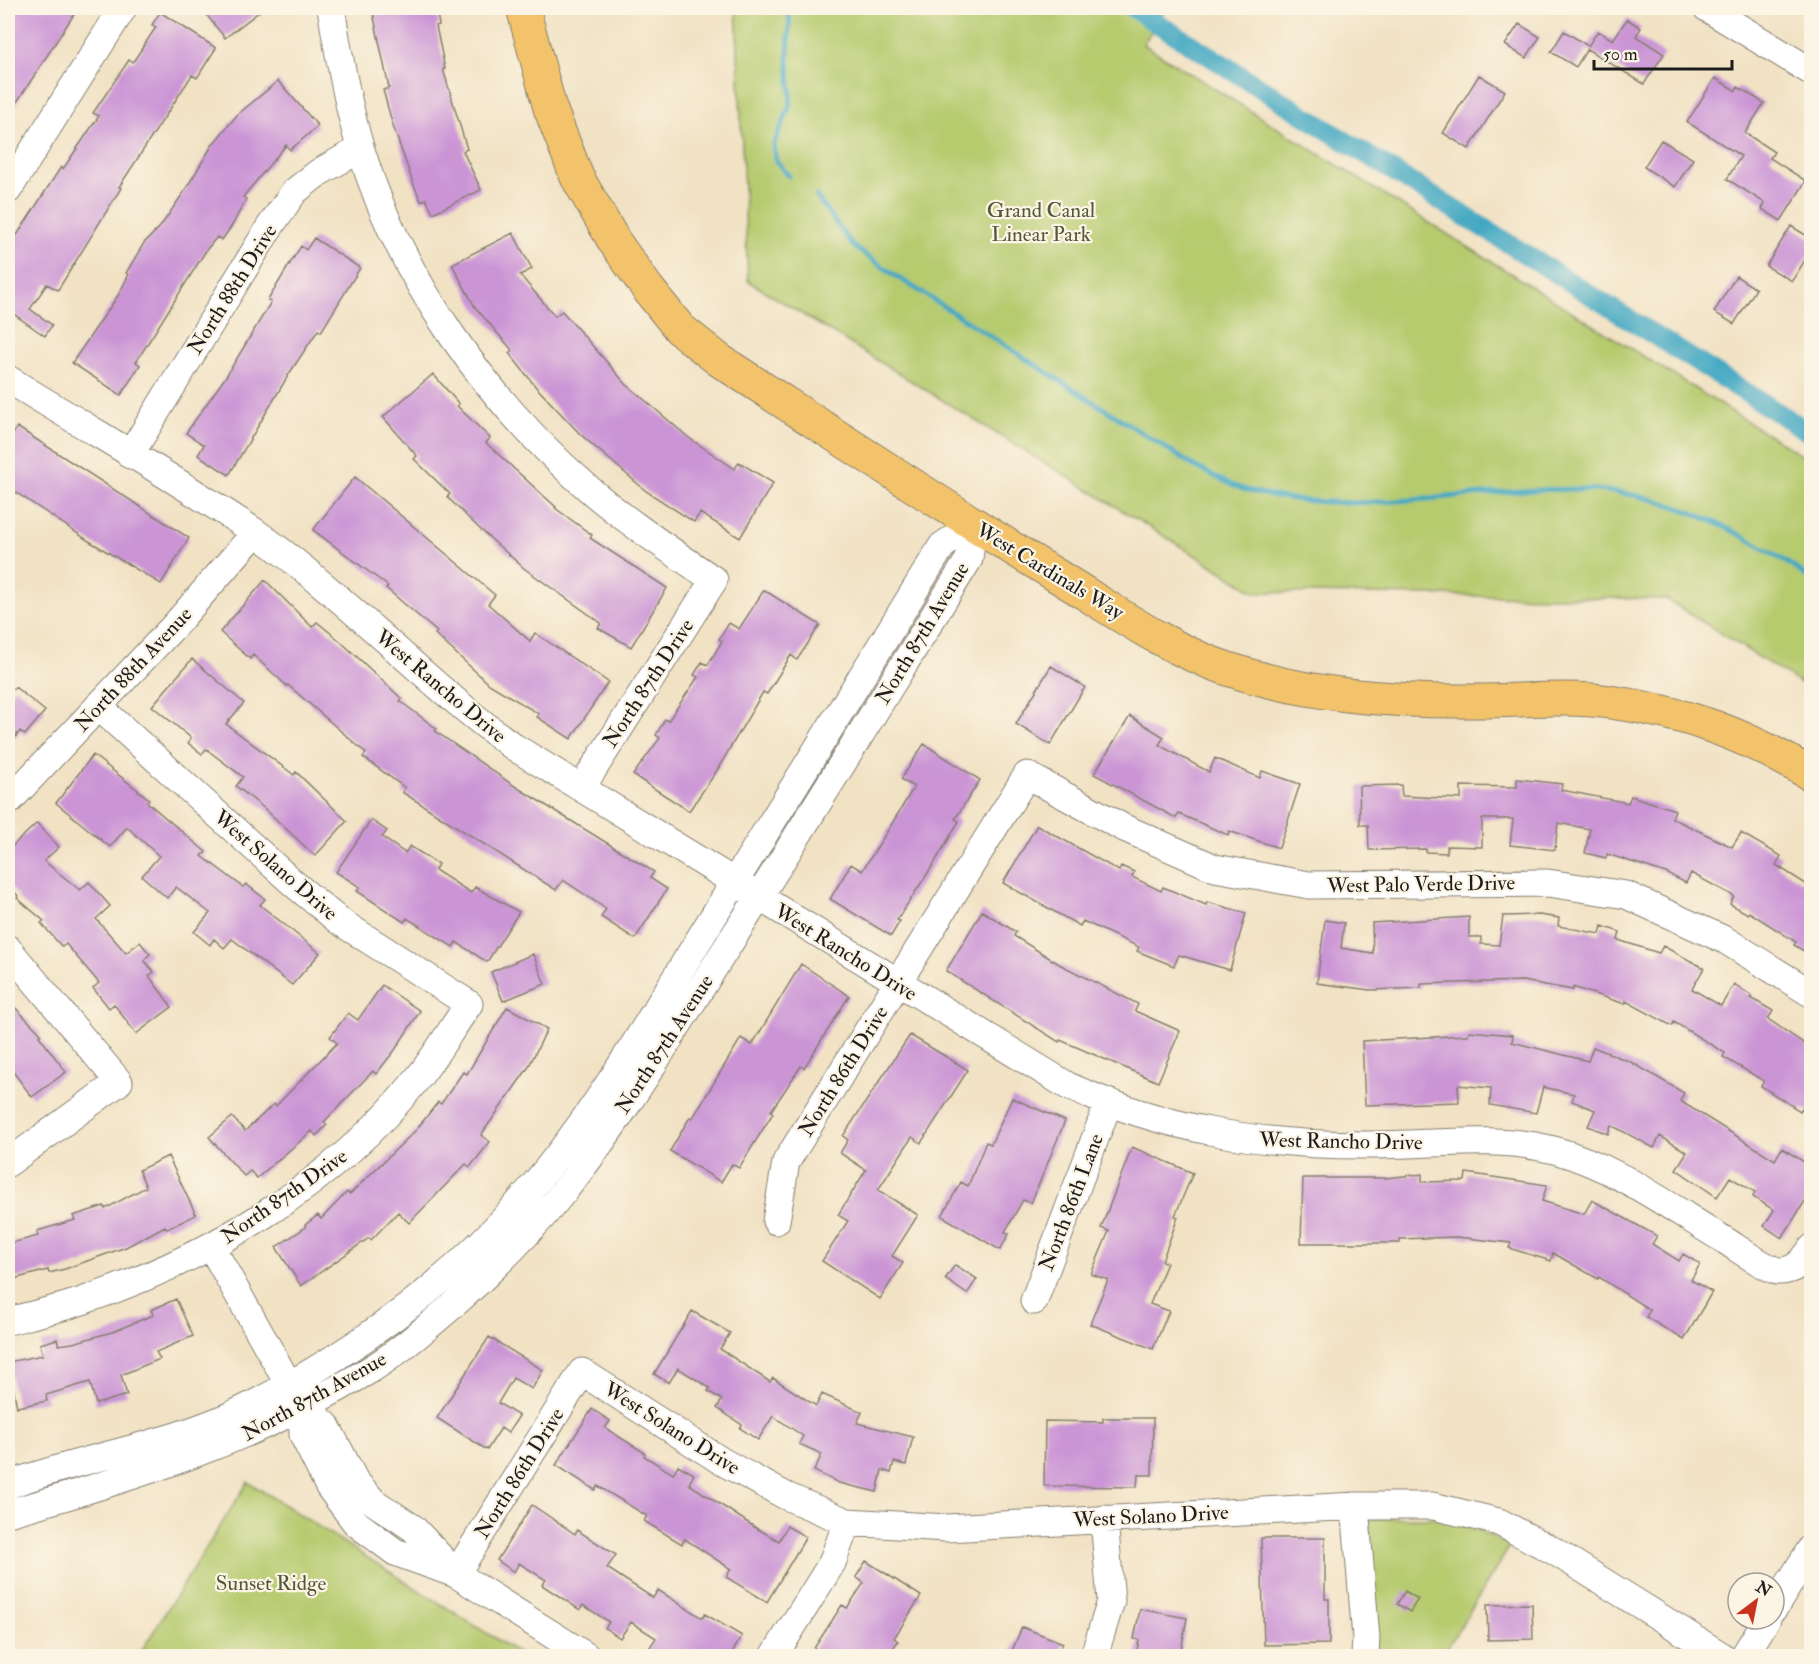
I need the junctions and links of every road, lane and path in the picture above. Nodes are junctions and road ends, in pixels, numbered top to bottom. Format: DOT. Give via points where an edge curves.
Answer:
graph roads {
  1 [pos="123,8"];
  2 [pos="331,8"];
  3 [pos="523,8"];
  4 [pos="1707,8"];
  5 [pos="1812,72"];
  6 [pos="360,149"];
  7 [pos="8,190"];
  8 [pos="8,379"];
  9 [pos="130,455"];
  10 [pos="973,525"];
  11 [pos="255,532"];
  12 [pos="98,706"];
  13 [pos="1027,775"];
  14 [pos="1812,775"];
  15 [pos="582,787"];
  16 [pos="8,802"];
  17 [pos="735,883"];
  18 [pos="758,898"];
  19 [pos="8,949"];
  20 [pos="898,984"];
  21 [pos="1812,994"];
  22 [pos="469,1004"];
  23 [pos="1108,1104"];
  24 [pos="8,1163"];
  25 [pos="776,1221"];
  26 [pos="211,1246"];
  27 [pos="1812,1248"];
  28 [pos="1034,1301"];
  29 [pos="8,1322"];
  30 [pos="582,1372"];
  31 [pos="296,1396"];
  32 [pos="8,1485"];
  33 [pos="1354,1506"];
  34 [pos="386,1510"];
  35 [pos="8,1513"];
  36 [pos="1104,1519"];
  37 [pos="847,1522"];
  38 [pos="369,1533"];
  39 [pos="1812,1546"];
  40 [pos="456,1574"];
  41 [pos="1786,1588"];
  42 [pos="1760,1631"];
  43 [pos="586,1656"];
  44 [pos="774,1656"];
  45 [pos="1095,1656"];
  46 [pos="1365,1656"];
  47 [pos="1722,1656"];
  48 [pos="1744,1656"];
  1 -- 7 [label="street"];
  2 -- 6 [label="street"];
  3 -- 10 [label="main road, West Cardinals Way" via="550,108 577,177 614,241 680,329 719,360"];
  4 -- 5 [label="street"];
  6 -- 9 [label="street, North 88th Drive" via="294,192"];
  6 -- 15 [label="street, North 87th Drive" via="395,234 424,290 489,388 589,489 714,580"];
  8 -- 9 [label="street, West Rancho Drive"];
  9 -- 11 [label="street, West Rancho Drive"];
  10 -- 14 [label="main road, West Cardinals Way" via="1171,644 1227,669 1288,686 1407,702 1555,698 1649,709 1691,717 1733,733"];
  10 -- 17 [label="street, North 87th Avenue" via="942,546"];
  10 -- 18 [label="street, North 87th Avenue" via="969,559"];
  11 -- 12 [label="street, North 88th Avenue"];
  11 -- 15 [label="street, West Rancho Drive" via="471,715 514,747"];
  12 -- 16 [label="street, North 88th Avenue"];
  12 -- 22 [label="street, West Solano Drive" via="339,921"];
  13 -- 20 [label="street, North 86th Drive"];
  13 -- 21 [label="street, West Palo Verde Drive" via="1122,827 1215,868 1309,885 1548,883 1626,895 1725,940"];
  15 -- 17 [label="street, West Rancho Drive"];
  17 -- 18 [label="street, West Rancho Drive"];
  17 -- 31 [label="street, North 87th Avenue" via="569,1142 527,1194 473,1251 396,1316 329,1363"];
  18 -- 20 [label="street, West Rancho Drive"];
  18 -- 31 [label="street, North 87th Avenue" via="630,1100 572,1181 524,1237 424,1330 370,1370"];
  19 -- 24 [label="street" via="119,1082"];
  20 -- 23 [label="street, West Rancho Drive" via="1057,1080"];
  20 -- 25 [label="street, North 86th Drive" via="786,1162"];
  22 -- 26 [label="street, North 87th Drive" via="418,1078 348,1153 253,1223"];
  23 -- 27 [label="street, West Rancho Drive" via="1199,1130 1274,1143 1366,1146 1476,1141 1553,1150 1614,1173 1768,1267 1787,1272 1802,1262"];
  23 -- 28 [label="street, North 86th Lane"];
  26 -- 29 [label="street, North 87th Drive" via="157,1273 81,1302"];
  26 -- 31 [label="street"];
  30 -- 37 [label="street, West Solano Drive" via="723,1462 786,1496"];
  30 -- 40 [label="street, North 86th Drive"];
  31 -- 32 [label="street, North 87th Avenue"];
  31 -- 34 [label="street" via="326,1425 355,1481"];
  31 -- 35 [label="street, North 87th Avenue" via="251,1432 166,1466"];
  31 -- 38 [label="street" via="303,1435 329,1487 356,1523"];
  33 -- 36 [label="street, West Solano Drive"];
  33 -- 46 [label="street"];
  33 -- 47 [label="street, West Solano Drive" via="1433,1506 1499,1522 1554,1551"];
  34 -- 38 [label="street"];
  34 -- 40 [label="street" via="412,1528"];
  36 -- 37 [label="street, West Solano Drive" via="947,1528"];
  36 -- 45 [label="street" via="1112,1601"];
  37 -- 44 [label="street" via="832,1563"];
  38 -- 40 [label="street" via="395,1552"];
  39 -- 41 [label="street"];
  40 -- 43 [label="street"];
  42 -- 48 [label="street"];
}
